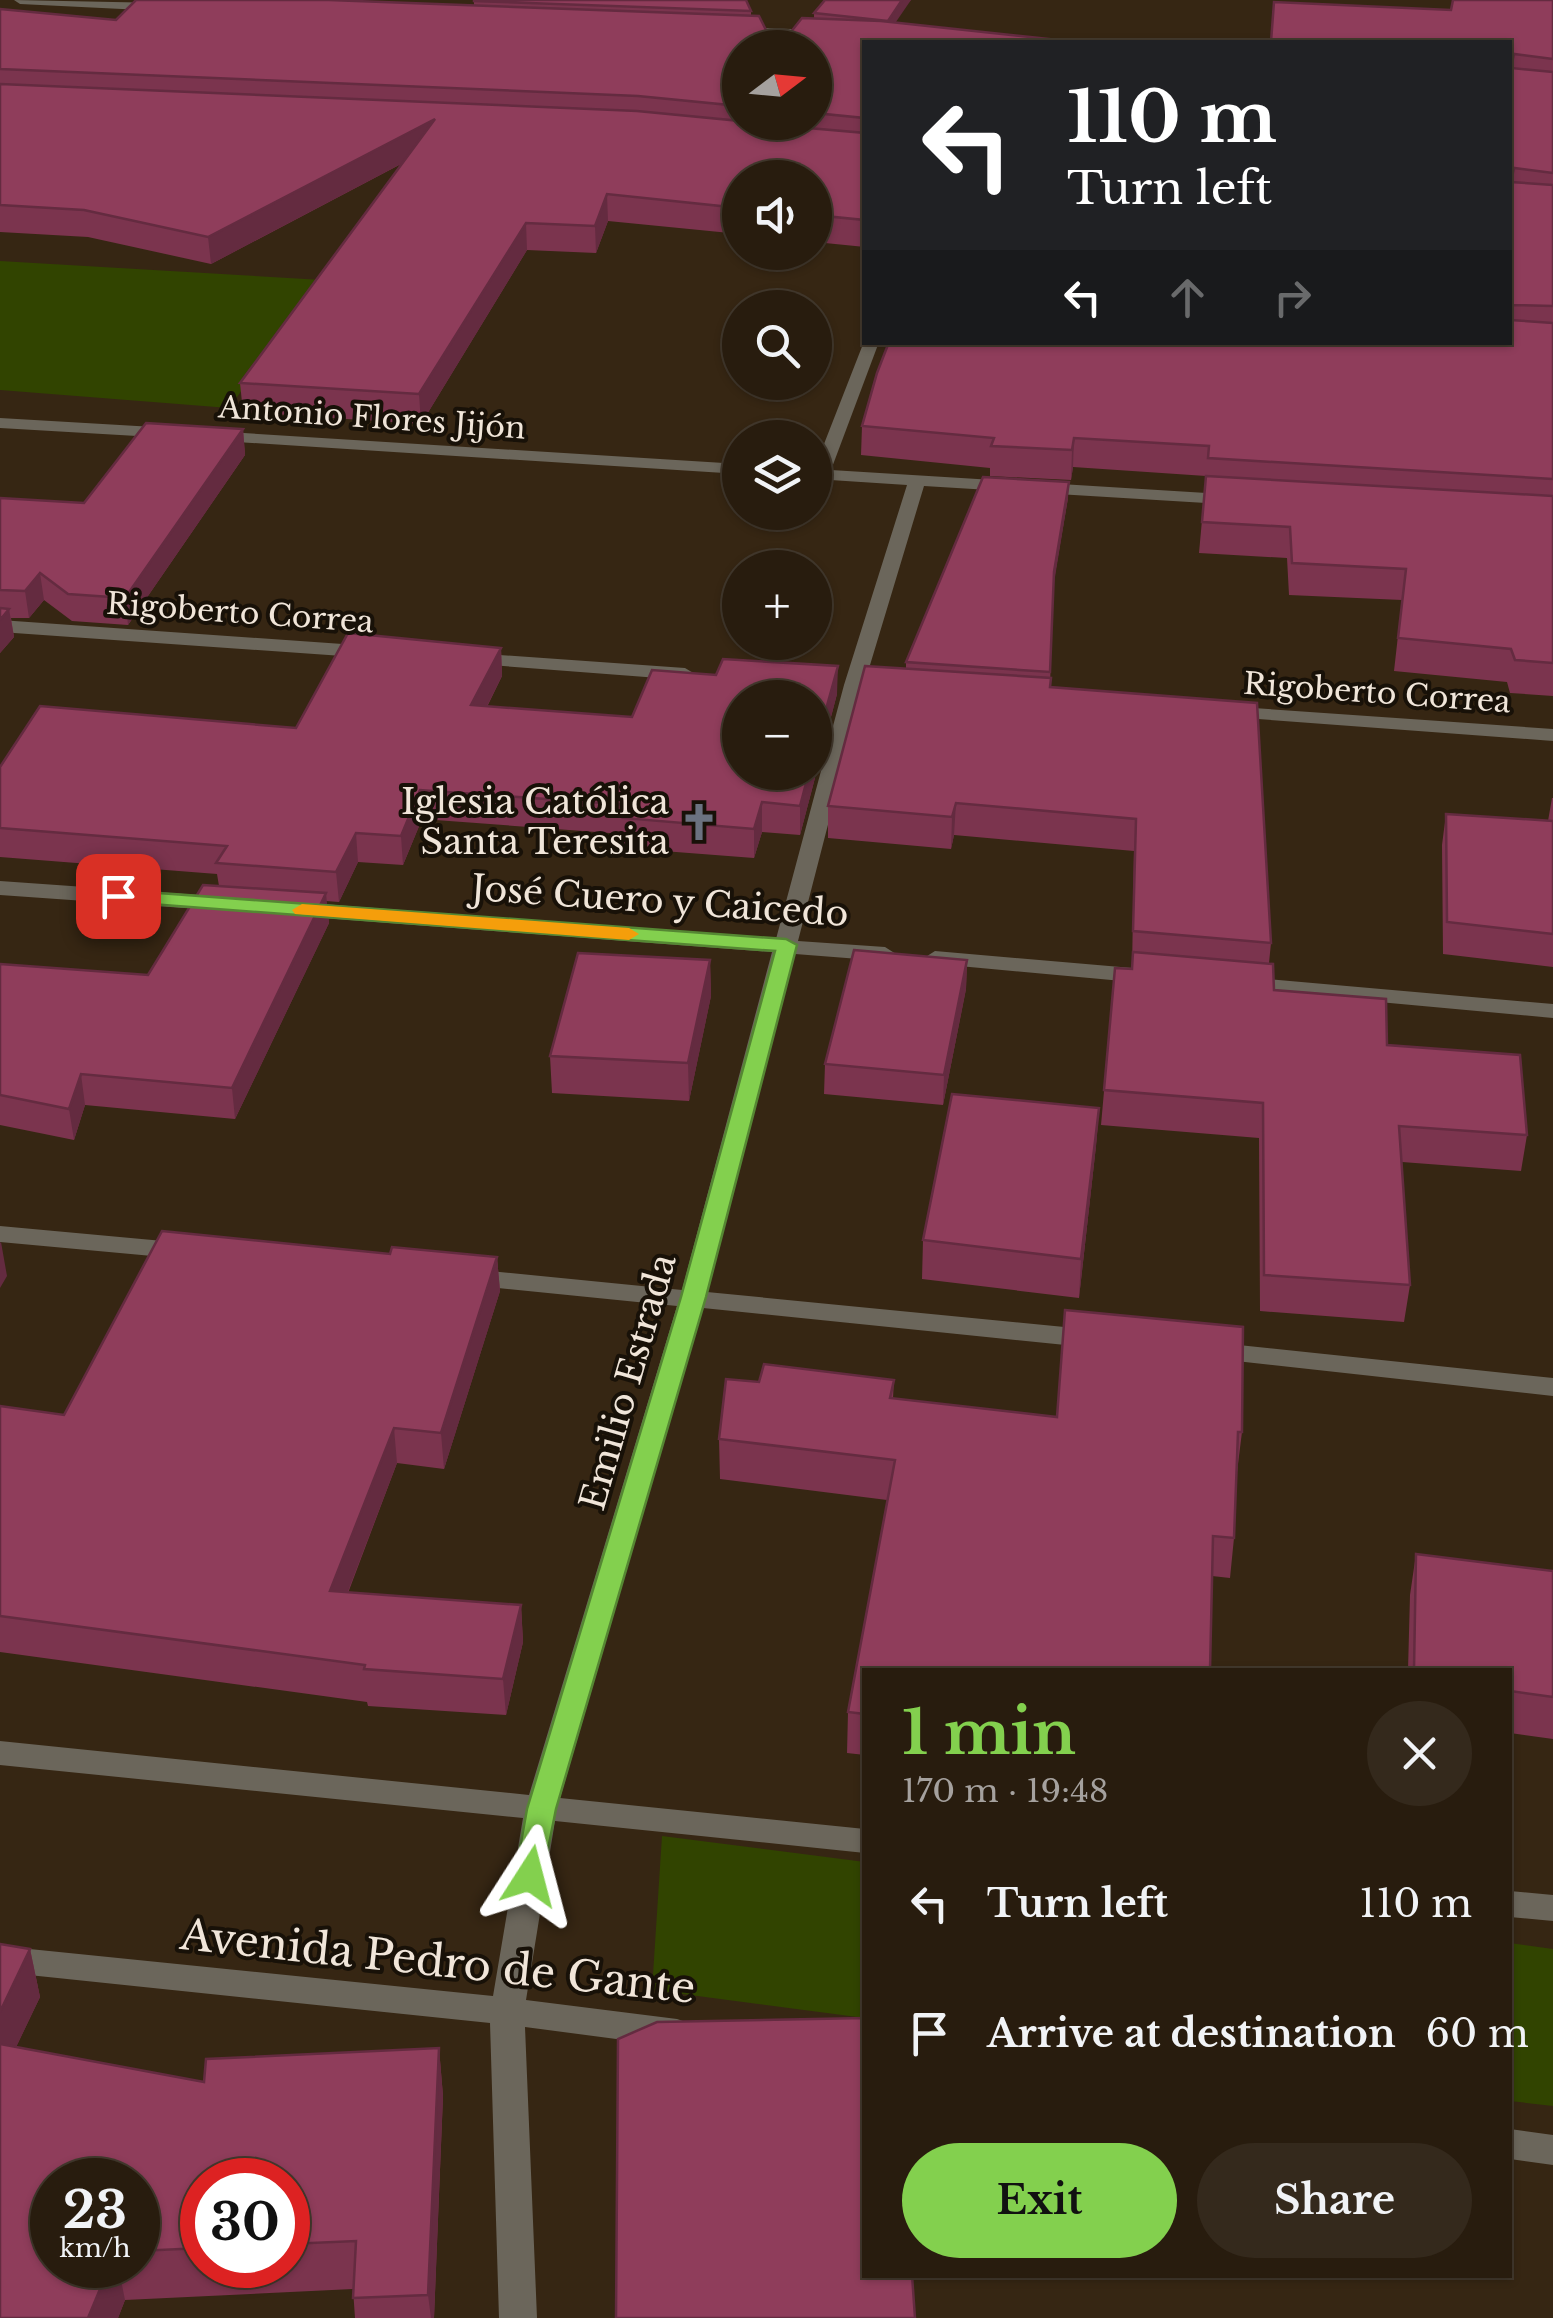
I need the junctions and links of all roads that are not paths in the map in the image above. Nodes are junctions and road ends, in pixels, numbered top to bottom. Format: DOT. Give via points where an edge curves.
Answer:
graph roads {
  1 [pos="20,0"];
  2 [pos="172,8"];
  3 [pos="721,30"];
  4 [pos="838,35"];
  5 [pos="871,345"];
  6 [pos="0,422"];
  7 [pos="832,440"];
  8 [pos="722,468"];
  9 [pos="832,475"];
  10 [pos="917,481"];
  11 [pos="1255,500"];
  12 [pos="0,626"];
  13 [pos="397,654"];
  14 [pos="457,658"];
  15 [pos="715,676"];
  16 [pos="1203,710"];
  17 [pos="1553,736"];
  18 [pos="0,888"];
  19 [pos="786,945"];
  20 [pos="1160,977"];
  21 [pos="1219,982"];
  22 [pos="1553,1011"];
  23 [pos="0,1234"];
  24 [pos="218,1254"];
  25 [pos="436,1274"];
  26 [pos="694,1297"];
  27 [pos="1123,1342"];
  28 [pos="1182,1348"];
  29 [pos="1553,1387"];
  30 [pos="0,1753"];
  31 [pos="541,1809"];
  32 [pos="862,1840"];
  33 [pos="1512,1904"];
  34 [pos="1553,1908"];
  35 [pos="0,1959"];
  36 [pos="508,2010"];
  37 [pos="714,2038"];
  38 [pos="1512,2144"];
  39 [pos="1553,2150"];
  40 [pos="518,2318"];
  1 -- 2 [label="street"];
  3 -- 4 [label="street"];
  5 -- 7 [label="street"];
  6 -- 8 [label="street, Antonio Flores Jijón"];
  9 -- 10 [label="street"];
  10 -- 11 [label="street"];
  10 -- 19 [label="street, Emilio Estrada" via="854,685"];
  12 -- 13 [label="street, Rigoberto Correa"];
  14 -- 15 [label="street"];
  16 -- 17 [label="street, Rigoberto Correa"];
  18 -- 19 [label="street, José Cuero y Caicedo"];
  19 -- 20 [label="street, José Cuero y Caicedo"];
  19 -- 26 [label="street, Emilio Estrada"];
  21 -- 22 [label="street"];
  23 -- 24 [label="street"];
  25 -- 26 [label="street"];
  26 -- 27 [label="street"];
  26 -- 31 [label="street, Emilio Estrada"];
  28 -- 29 [label="street"];
  30 -- 31 [label="street"];
  31 -- 32 [label="street"];
  31 -- 36 [label="street, Emilio Estrada"];
  33 -- 34 [label="street"];
  35 -- 36 [label="street, Avenida Pedro de Gante"];
  36 -- 37 [label="street, Avenida Pedro de Gante"];
  36 -- 40 [label="street, Emilio Estrada"];
  38 -- 39 [label="street"];
}
